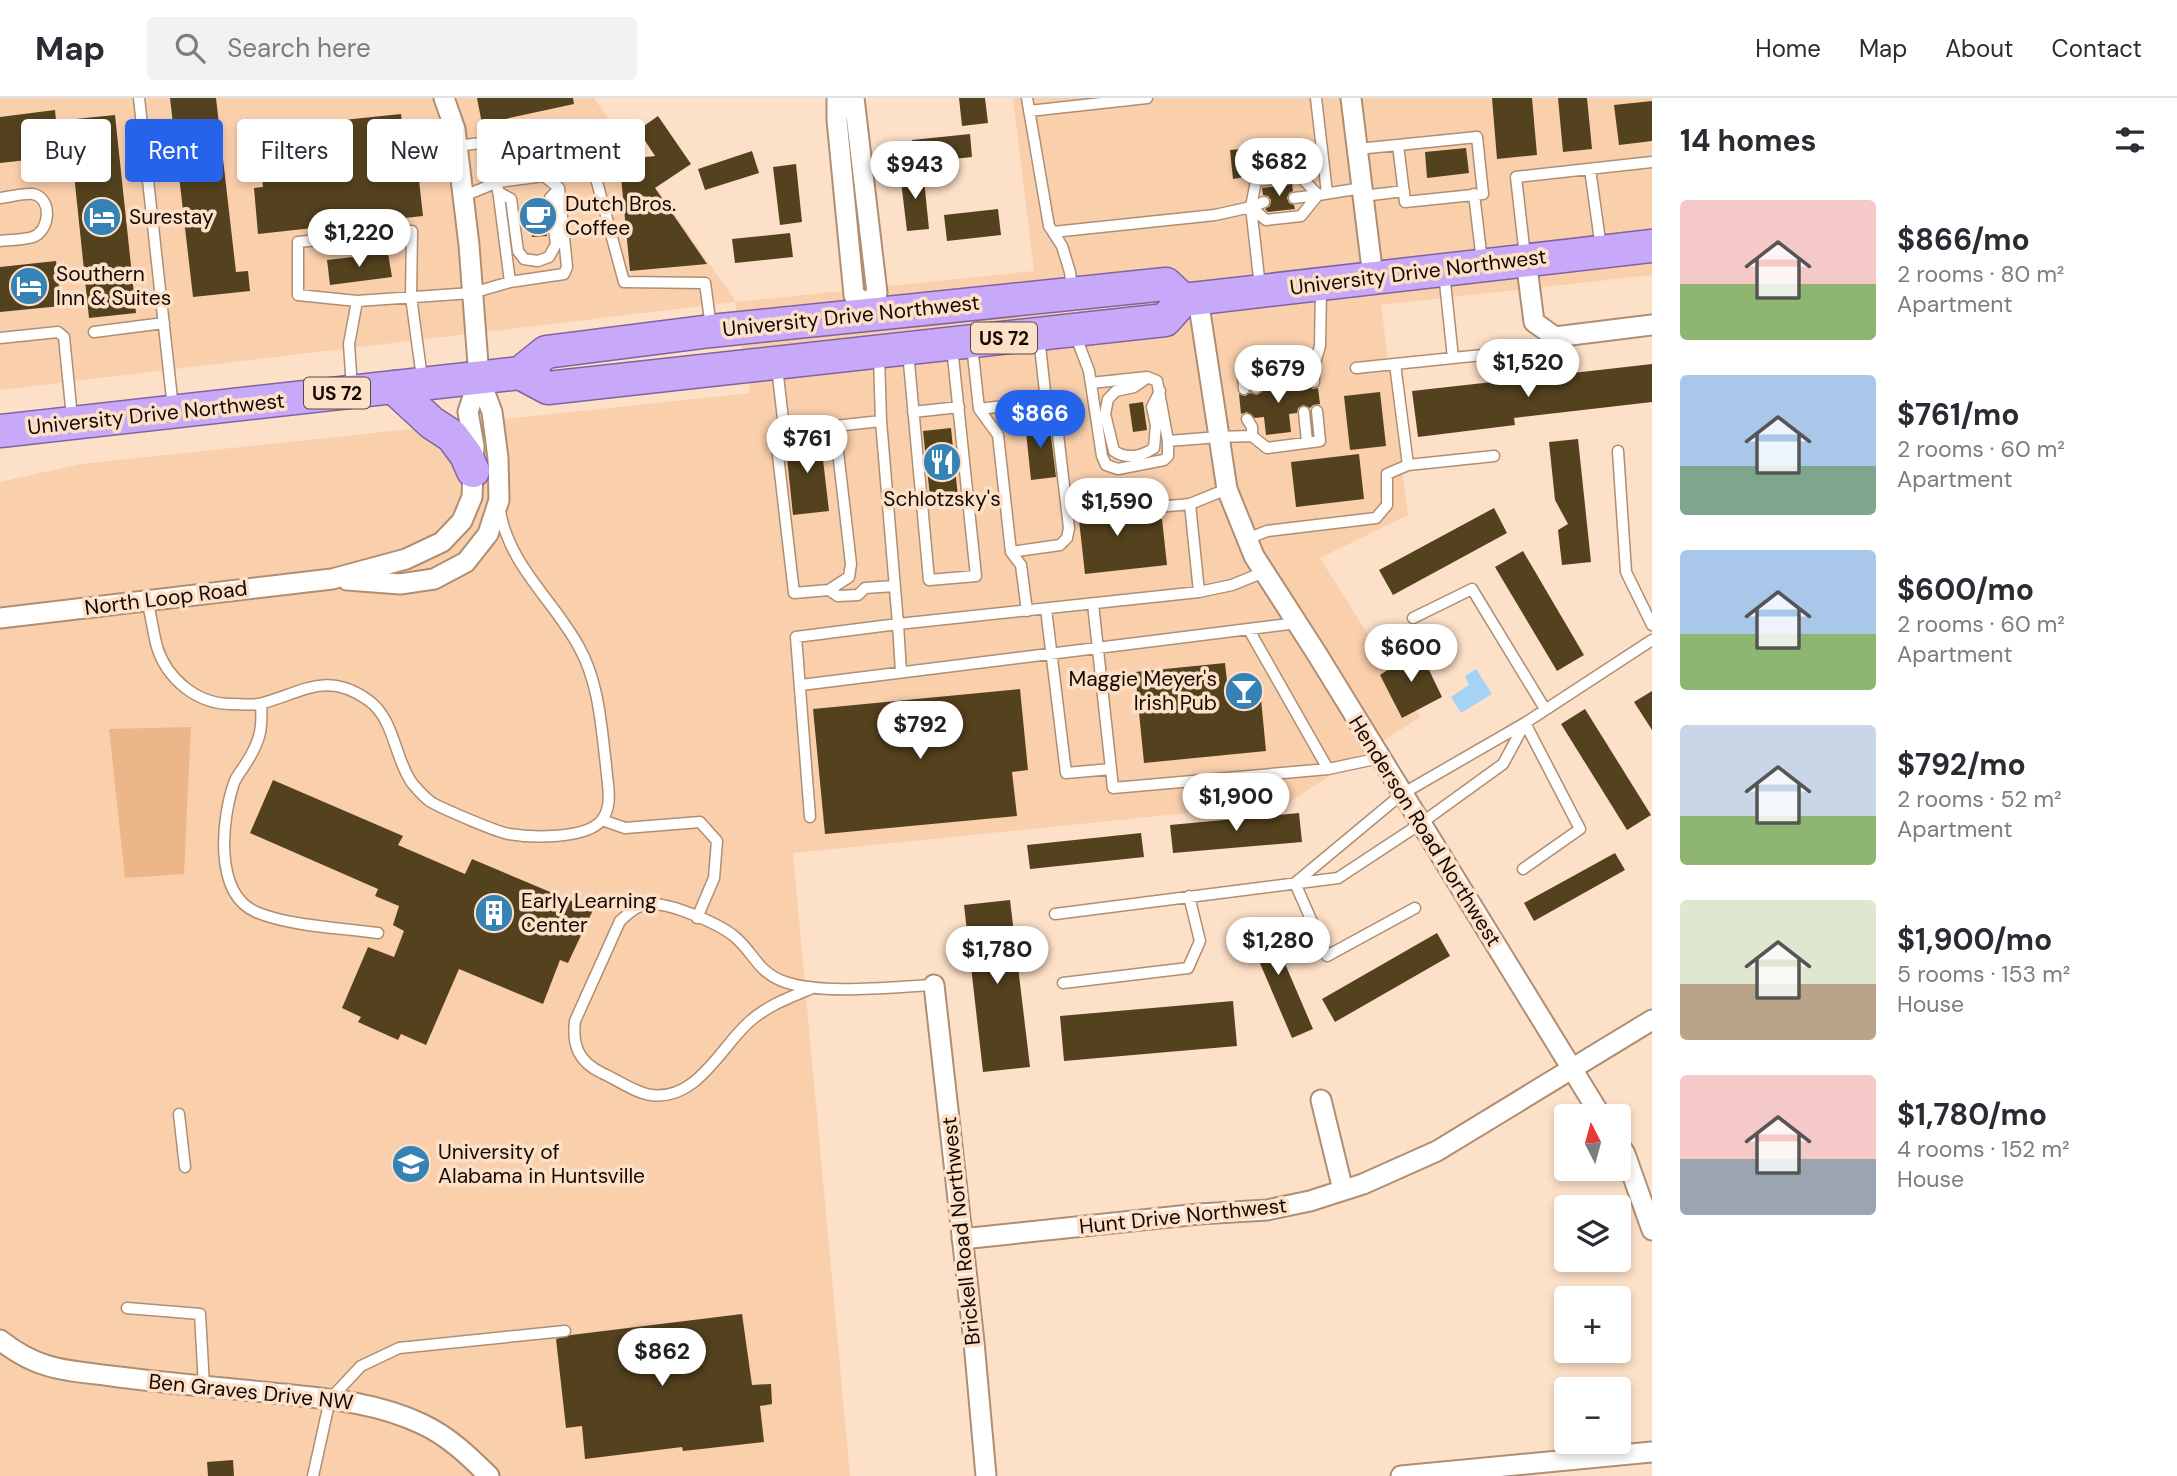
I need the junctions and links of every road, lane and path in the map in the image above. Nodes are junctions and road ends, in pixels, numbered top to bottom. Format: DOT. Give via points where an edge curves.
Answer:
graph roads {
  1 [pos="139,98"];
  2 [pos="444,98"];
  3 [pos="837,98"];
  4 [pos="855,98"];
  5 [pos="1027,98"];
  6 [pos="1147,98"];
  7 [pos="1316,98"];
  8 [pos="1351,98"];
  9 [pos="1029,111"];
  10 [pos="451,119"];
  11 [pos="463,145"];
  12 [pos="1398,145"];
  13 [pos="1357,149"];
  14 [pos="1652,162"];
  15 [pos="1590,169"];
  16 [pos="462,182"];
  17 [pos="498,187"];
  18 [pos="559,188"];
  19 [pos="1404,191"];
  20 [pos="1362,192"];
  21 [pos="1323,194"];
  22 [pos="1474,194"];
  23 [pos="464,196"];
  24 [pos="0,198"];
  25 [pos="1294,198"];
  26 [pos="1264,202"];
  27 [pos="1251,207"];
  28 [pos="1054,232"];
  29 [pos="0,241"];
  30 [pos="1652,246"];
  31 [pos="1601,251"];
  32 [pos="1526,260"];
  33 [pos="1483,265"];
  34 [pos="1444,269"];
  35 [pos="1373,277"];
  36 [pos="510,282"];
  37 [pos="1321,283"];
  38 [pos="1260,291"];
  39 [pos="471,293"];
  40 [pos="1072,293"];
  41 [pos="411,297"];
  42 [pos="1191,300"];
  43 [pos="357,301"];
  44 [pos="928,307"];
  45 [pos="867,309"];
  46 [pos="164,323"];
  47 [pos="1652,325"];
  48 [pos="1074,330"];
  49 [pos="94,331"];
  50 [pos="711,331"];
  51 [pos="1038,334"];
  52 [pos="0,338"];
  53 [pos="962,342"];
  54 [pos="893,349"];
  55 [pos="1502,353"];
  56 [pos="817,357"];
  57 [pos="1453,358"];
  58 [pos="776,363"];
  59 [pos="1395,364"];
  60 [pos="1314,366"];
  61 [pos="1299,368"];
  62 [pos="1356,368"];
  63 [pos="520,373"];
  64 [pos="1255,373"];
  65 [pos="479,377"];
  66 [pos="1147,377"];
  67 [pos="1314,382"];
  68 [pos="1091,383"];
  69 [pos="1301,383"];
  70 [pos="408,385"];
  71 [pos="1256,388"];
  72 [pos="1244,389"];
  73 [pos="1160,391"];
  74 [pos="353,392"];
  75 [pos="1046,401"];
  76 [pos="959,407"];
  77 [pos="979,409"];
  78 [pos="184,411"];
  79 [pos="1317,411"];
  80 [pos="913,412"];
  81 [pos="1304,412"];
  82 [pos="881,421"];
  83 [pos="73,423"];
  84 [pos="835,426"];
  85 [pos="783,428"];
  86 [pos="0,431"];
  87 [pos="1219,437"];
  88 [pos="1168,441"];
  89 [pos="1307,442"];
  90 [pos="0,449"];
  91 [pos="1618,451"];
  92 [pos="1494,456"];
  93 [pos="1408,465"];
  94 [pos="473,471"];
  95 [pos="1227,489"];
  96 [pos="499,500"];
  97 [pos="1190,503"];
  98 [pos="1126,510"];
  99 [pos="1247,539"];
  100 [pos="1011,552"];
  101 [pos="1264,572"];
  102 [pos="849,577"];
  103 [pos="332,579"];
  104 [pos="894,586"];
  105 [pos="865,588"];
  106 [pos="829,590"];
  107 [pos="1199,592"];
  108 [pos="147,600"];
  109 [pos="1093,604"];
  110 [pos="1046,609"];
  111 [pos="1027,611"];
  112 [pos="0,618"];
  113 [pos="1413,618"];
  114 [pos="1297,623"];
  115 [pos="898,624"];
  116 [pos="1652,625"];
  117 [pos="1249,630"];
  118 [pos="1652,640"];
  119 [pos="1099,649"];
  120 [pos="1053,655"];
  121 [pos="901,672"];
  122 [pos="801,685"];
  123 [pos="261,704"];
  124 [pos="1545,709"];
  125 [pos="1525,723"];
  126 [pos="1380,758"];
  127 [pos="1111,769"];
  128 [pos="1328,769"];
  129 [pos="1402,794"];
  130 [pos="810,817"];
  131 [pos="602,820"];
  132 [pos="1420,824"];
  133 [pos="1522,869"];
  134 [pos="1295,883"];
  135 [pos="1189,896"];
  136 [pos="1415,908"];
  137 [pos="1055,914"];
  138 [pos="697,918"];
  139 [pos="378,933"];
  140 [pos="1063,983"];
  141 [pos="933,985"];
  142 [pos="810,989"];
  143 [pos="1652,1020"];
  144 [pos="1572,1069"];
  145 [pos="1321,1100"];
  146 [pos="1594,1104"];
  147 [pos="179,1115"];
  148 [pos="185,1167"];
  149 [pos="1631,1171"];
  150 [pos="1343,1190"];
  151 [pos="1652,1230"];
  152 [pos="962,1239"];
  153 [pos="127,1308"];
  154 [pos="565,1331"];
  155 [pos="0,1340"];
  156 [pos="204,1386"];
  157 [pos="330,1399"];
  158 [pos="1652,1452"];
  159 [pos="313,1476"];
  160 [pos="489,1476"];
  161 [pos="986,1476"];
  162 [pos="1401,1476"];
  1 -- 46 [label="lane"];
  2 -- 10 [label="street"];
  3 -- 45 [label="street" via="854,295"];
  4 -- 45 [label="street" via="877,293"];
  5 -- 9 [label="lane"];
  6 -- 9 [label="lane"];
  7 -- 21 [label="lane"];
  8 -- 13 [label="street"];
  9 -- 28 [label="lane" via="1049,226"];
  11 -- 50 [label="lane" via="583,130 624,282 705,283"];
  12 -- 13 [label="lane"];
  12 -- 19 [label="lane"];
  12 -- 22 [label="lane" via="1477,136 1483,194"];
  13 -- 20 [label="street"];
  14 -- 15 [label="lane"];
  15 -- 31 [label="lane"];
  15 -- 32 [label="lane" via="1516,177"];
  16 -- 23 [label="street"];
  17 -- 18 [label="lane" via="544,176"];
  17 -- 18 [label="lane" via="511,199 518,251 524,259 538,261 550,257 556,244 551,198"];
  17 -- 23 [label="lane"];
  17 -- 36 [label="lane"];
  18 -- 36 [label="lane" via="564,274"];
  19 -- 20 [label="lane"];
  19 -- 22 [label="lane" via="1405,202"];
  20 -- 21 [label="lane"];
  20 -- 35 [label="street"];
  21 -- 25 [label="lane"];
  21 -- 27 [label="lane" via="1301,216 1266,220"];
  21 -- 27 [label="lane" via="1300,176 1256,181"];
  22 -- 33 [label="lane"];
  23 -- 39 [label="street"];
  24 -- 29 [label="lane" via="33,194 41,198 47,224 34,237"];
  26 -- 27 [label="lane"];
  27 -- 28 [label="lane"];
  27 -- 38 [label="lane"];
  28 -- 40 [label="lane" via="1066,259"];
  30 -- 31 [label="highway, University Drive Northwest"];
  31 -- 32 [label="highway, University Drive Northwest"];
  32 -- 33 [label="highway, University Drive Northwest"];
  32 -- 47 [label="street" via="1534,322 1555,337"];
  33 -- 34 [label="highway, University Drive Northwest"];
  34 -- 35 [label="highway, University Drive Northwest"];
  34 -- 57 [label="lane"];
  35 -- 37 [label="highway, University Drive Northwest"];
  36 -- 39 [label="lane"];
  37 -- 38 [label="highway, University Drive Northwest"];
  37 -- 60 [label="lane" via="1320,346"];
  38 -- 42 [label="highway, University Drive Northwest"];
  39 -- 41 [label="lane"];
  39 -- 65 [label="street"];
  40 -- 42 [label="highway, University Drive Northwest / US 72" via="1166,284"];
  40 -- 44 [label="highway, University Drive Northwest / US 72"];
  41 -- 43 [label="lane"];
  41 -- 43 [label="lane" via="412,232 298,242 298,295"];
  41 -- 70 [label="lane"];
  42 -- 48 [label="highway, University Drive Northwest / US 72" via="1166,320"];
  42 -- 87 [label="street, Henderson Road Northwest"];
  43 -- 74 [label="lane" via="349,344"];
  44 -- 45 [label="highway, University Drive Northwest / US 72"];
  44 -- 54 [label="highway" via="909,328 886,332 879,341"];
  45 -- 50 [label="highway, University Drive Northwest / US 72"];
  45 -- 56 [label="highway" via="865,330 831,338"];
  46 -- 49 [label="lane"];
  46 -- 78 [label="lane"];
  48 -- 51 [label="highway, University Drive Northwest / US 72"];
  48 -- 68 [label="lane"];
  50 -- 63 [label="highway, University Drive Northwest / US 72" via="546,352"];
  51 -- 53 [label="highway, University Drive Northwest / US 72"];
  51 -- 75 [label="lane"];
  52 -- 83 [label="lane" via="58,332 64,337"];
  53 -- 54 [label="highway, University Drive Northwest / US 72"];
  53 -- 76 [label="lane"];
  53 -- 77 [label="lane"];
  54 -- 56 [label="highway, University Drive Northwest / US 72"];
  54 -- 80 [label="lane"];
  54 -- 82 [label="lane"];
  55 -- 57 [label="lane"];
  56 -- 58 [label="highway, University Drive Northwest / US 72"];
  57 -- 59 [label="lane"];
  58 -- 63 [label="highway, University Drive Northwest / US 72" via="548,388"];
  58 -- 85 [label="lane"];
  59 -- 62 [label="lane"];
  59 -- 93 [label="lane"];
  60 -- 61 [label="lane"];
  60 -- 67 [label="lane"];
  61 -- 64 [label="lane"];
  61 -- 69 [label="lane"];
  63 -- 65 [label="highway, University Drive Northwest / US 72"];
  64 -- 71 [label="lane"];
  64 -- 72 [label="lane" via="1243,376"];
  65 -- 70 [label="highway, University Drive Northwest / US 72"];
  65 -- 94 [label="street, North Loop Road" via="468,412"];
  65 -- 96 [label="street, North Loop Road" via="492,412"];
  66 -- 68 [label="lane"];
  66 -- 73 [label="lane" via="1157,381"];
  66 -- 73 [label="lane" via="1108,399 1105,414 1114,451 1122,456 1137,455 1153,448 1156,425 1152,407"];
  68 -- 88 [label="lane" via="1106,465 1118,469 1164,460"];
  70 -- 74 [label="highway, University Drive Northwest / US 72"];
  70 -- 94 [label="highway" via="432,423 452,436"];
  73 -- 88 [label="lane"];
  74 -- 78 [label="highway, University Drive Northwest / US 72"];
  75 -- 77 [label="lane"];
  75 -- 100 [label="lane" via="1055,409 1067,538 1060,545"];
  76 -- 80 [label="lane"];
  76 -- 80 [label="lane" via="976,576 929,580"];
  77 -- 100 [label="lane" via="998,435"];
  78 -- 83 [label="highway, University Drive Northwest / US 72"];
  78 -- 90 [label="highway"];
  79 -- 89 [label="lane" via="1320,441"];
  81 -- 89 [label="lane"];
  82 -- 84 [label="lane"];
  82 -- 104 [label="lane"];
  83 -- 86 [label="highway, University Drive Northwest / US 72"];
  84 -- 85 [label="lane"];
  84 -- 102 [label="lane"];
  85 -- 106 [label="lane" via="776,438 794,593"];
  87 -- 88 [label="lane"];
  87 -- 89 [label="lane" via="1252,425 1266,448"];
  87 -- 95 [label="street, Henderson Road Northwest"];
  91 -- 116 [label="lane" via="1626,572"];
  92 -- 93 [label="lane"];
  93 -- 99 [label="lane" via="1387,474 1387,505 1376,518 1267,531"];
  94 -- 103 [label="street, North Loop Road" via="472,497 462,521 442,542 405,559"];
  95 -- 97 [label="lane"];
  95 -- 99 [label="street, Henderson Road Northwest"];
  96 -- 103 [label="street, North Loop Road" via="488,534 466,562 434,579 400,584"];
  96 -- 131 [label="lane" via="504,531 520,563 580,647 592,674 609,802"];
  97 -- 98 [label="lane"];
  97 -- 107 [label="lane"];
  99 -- 101 [label="street, Henderson Road Northwest"];
  100 -- 111 [label="lane" via="1021,565"];
  101 -- 107 [label="lane"];
  101 -- 114 [label="street, Henderson Road Northwest"];
  102 -- 105 [label="lane"];
  102 -- 106 [label="lane"];
  103 -- 108 [label="street, North Loop Road"];
  104 -- 105 [label="lane"];
  104 -- 115 [label="lane"];
  105 -- 106 [label="lane" via="858,595 838,596"];
  107 -- 109 [label="lane"];
  108 -- 112 [label="street, North Loop Road"];
  108 -- 123 [label="lane" via="158,649 173,677 194,695 222,704"];
  109 -- 110 [label="lane"];
  109 -- 119 [label="lane"];
  110 -- 111 [label="lane"];
  110 -- 120 [label="lane"];
  111 -- 115 [label="lane"];
  113 -- 124 [label="lane" via="1472,589"];
  114 -- 117 [label="lane"];
  114 -- 126 [label="street, Henderson Road Northwest"];
  115 -- 121 [label="lane"];
  115 -- 122 [label="lane" via="796,636"];
  117 -- 119 [label="lane"];
  117 -- 128 [label="lane"];
  118 -- 124 [label="lane"];
  119 -- 120 [label="lane"];
  119 -- 127 [label="lane"];
  120 -- 121 [label="lane"];
  120 -- 127 [label="lane" via="1066,773"];
  121 -- 122 [label="lane"];
  122 -- 130 [label="lane"];
  123 -- 131 [label="lane" via="315,685 344,688 370,701 388,724 413,784 430,801 507,834 587,832"];
  123 -- 139 [label="lane" via="263,725 256,747 235,780 223,840 225,866 236,894 253,911 278,919"];
  124 -- 125 [label="lane"];
  125 -- 129 [label="lane"];
  125 -- 132 [label="lane" via="1503,764"];
  125 -- 133 [label="lane" via="1580,829"];
  126 -- 128 [label="lane"];
  126 -- 129 [label="street, Henderson Road Northwest"];
  127 -- 128 [label="lane" via="1113,788"];
  129 -- 132 [label="street, Henderson Road Northwest"];
  129 -- 134 [label="lane"];
  131 -- 138 [label="lane" via="625,828 700,822 717,841 714,878"];
  132 -- 134 [label="lane" via="1338,878"];
  132 -- 144 [label="street, Henderson Road Northwest"];
  134 -- 135 [label="lane"];
  134 -- 136 [label="lane" via="1326,956"];
  135 -- 137 [label="lane"];
  135 -- 140 [label="lane" via="1200,941 1188,968"];
  138 -- 142 [label="lane" via="736,938 763,971"];
  138 -- 142 [label="lane" via="650,904 632,909 620,921 575,1021 573,1037 591,1068 649,1095 676,1094 713,1064 748,1022 776,1002"];
  141 -- 142 [label="lane"];
  141 -- 152 [label="street, Brickell Road Northwest"];
  143 -- 144 [label="street, Hunt Drive Northwest"];
  144 -- 146 [label="street, Henderson Road Northwest"];
  144 -- 150 [label="street, Hunt Drive Northwest" via="1437,1151"];
  145 -- 150 [label="street"];
  147 -- 148 [label="lane"];
  149 -- 151 [label="street"];
  150 -- 152 [label="street, Hunt Drive Northwest" via="1267,1210"];
  152 -- 161 [label="street, Brickell Road Northwest"];
  153 -- 156 [label="lane" via="200,1314"];
  154 -- 157 [label="lane" via="398,1348 361,1366"];
  155 -- 156 [label="street, Ben Graves Drive NW" via="46,1367"];
  156 -- 157 [label="street, Ben Graves Drive NW"];
  157 -- 159 [label="lane"];
  157 -- 160 [label="street, Ben Graves Drive NW" via="380,1407 424,1424"];
  158 -- 162 [label="street"];
}
